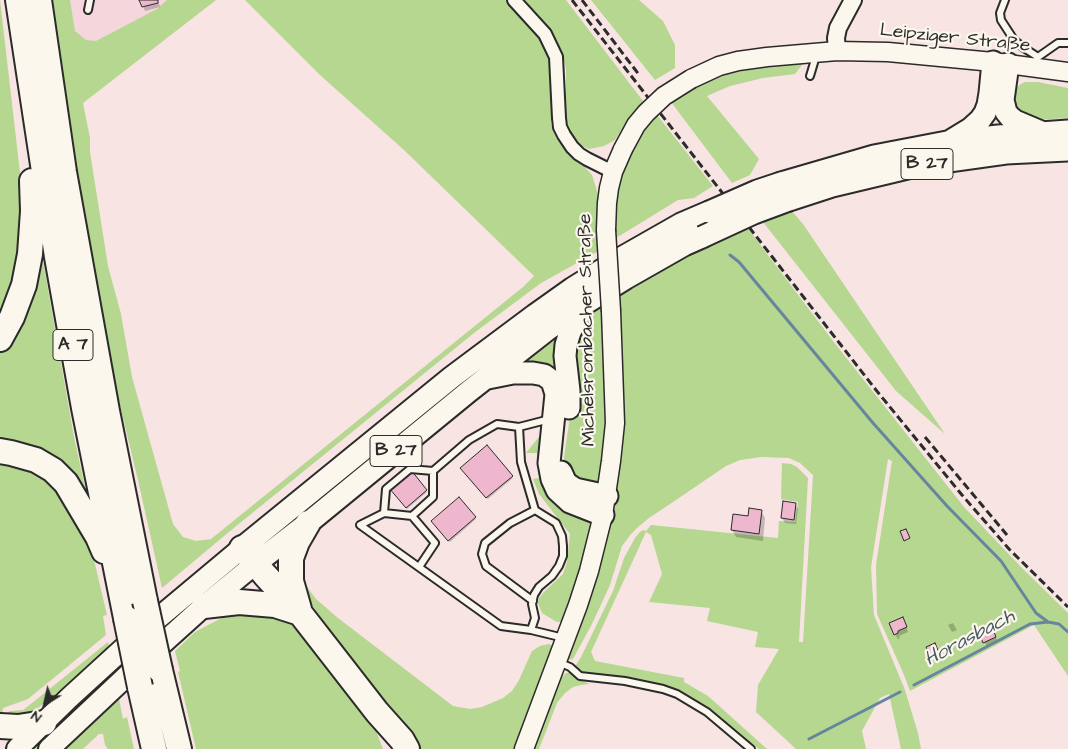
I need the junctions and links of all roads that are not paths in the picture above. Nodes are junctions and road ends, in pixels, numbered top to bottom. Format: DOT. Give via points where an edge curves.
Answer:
graph roads {
  1 [pos="18,0"];
  2 [pos="39,0"];
  3 [pos="90,0"];
  4 [pos="514,0"];
  5 [pos="852,0"];
  6 [pos="1005,0"];
  7 [pos="88,10"];
  8 [pos="1068,43"];
  9 [pos="837,51"];
  10 [pos="817,52"];
  11 [pos="1037,62"];
  12 [pos="1001,63"];
  13 [pos="1068,72"];
  14 [pos="810,76"];
  15 [pos="32,99"];
  16 [pos="1068,131"];
  17 [pos="1043,133"];
  18 [pos="947,142"];
  19 [pos="1068,150"];
  20 [pos="614,172"];
  21 [pos="785,191"];
  22 [pos="584,304"];
  23 [pos="0,338"];
  24 [pos="485,379"];
  25 [pos="554,418"];
  26 [pos="519,427"];
  27 [pos="0,451"];
  28 [pos="433,471"];
  29 [pos="605,505"];
  30 [pos="535,510"];
  31 [pos="384,513"];
  32 [pos="412,516"];
  33 [pos="308,523"];
  34 [pos="249,556"];
  35 [pos="419,567"];
  36 [pos="120,589"];
  37 [pos="533,601"];
  38 [pos="204,606"];
  39 [pos="300,613"];
  40 [pos="531,630"];
  41 [pos="565,639"];
  42 [pos="556,662"];
  43 [pos="377,712"];
  44 [pos="44,723"];
  45 [pos="0,726"];
  46 [pos="17,749"];
  47 [pos="49,749"];
  48 [pos="154,749"];
  49 [pos="179,749"];
  50 [pos="393,749"];
  51 [pos="407,749"];
  52 [pos="524,749"];
  53 [pos="751,749"];
  1 -- 15 [label="highway, A 7"];
  2 -- 49 [label="highway, A 7, bridge" via="64,172 107,411"];
  3 -- 7 [label="lane"];
  4 -- 20 [label="street" via="545,34 556,58 559,118 564,135 579,154"];
  5 -- 9 [label="street" via="838,28"];
  6 -- 11 [label="lane" via="1001,20 1014,40"];
  8 -- 11 [label="lane" via="1058,43"];
  9 -- 10 [label="main road, Michelsrombacher Straße"];
  9 -- 12 [label="main road, Leipziger Straße" via="888,52"];
  10 -- 14 [label="lane"];
  10 -- 20 [label="main road, Michelsrombacher Straße, bridge" via="738,61 690,79 664,96 636,125"];
  11 -- 12 [label="main road, Leipziger Straße"];
  11 -- 13 [label="main road, Leipziger Straße"];
  12 -- 17 [label="highway" via="1006,112 1015,121"];
  12 -- 18 [label="highway" via="985,113 970,129"];
  15 -- 23 [label="highway" via="30,254 24,285"];
  15 -- 36 [label="highway, A 7" via="58,267"];
  16 -- 17 [label="highway, B 27"];
  17 -- 18 [label="highway, B 27"];
  18 -- 21 [label="highway, B 27" via="874,156"];
  19 -- 21 [label="highway, B 27" via="1006,153 920,165 832,186"];
  20 -- 29 [label="main road, Michelsrombacher Straße, bridge" via="609,188 606,230 615,423"];
  21 -- 22 [label="highway, B 27, bridge" via="754,213 684,245"];
  21 -- 34 [label="highway, B 27, bridge" via="757,191 681,224 573,288 452,377"];
  22 -- 24 [label="highway, B 27"];
  22 -- 29 [label="highway" via="566,345 569,406 559,460 566,483"];
  24 -- 25 [label="highway" via="513,373 544,375 552,381 556,394"];
  24 -- 33 [label="highway, B 27"];
  25 -- 26 [label="lane"];
  25 -- 29 [label="highway" via="549,462 552,480 570,502"];
  26 -- 28 [label="lane" via="497,424 469,440"];
  26 -- 30 [label="lane" via="521,462"];
  27 -- 36 [label="highway" via="36,460 66,483 98,537"];
  28 -- 31 [label="lane" via="410,469 386,489"];
  28 -- 32 [label="lane" via="432,497"];
  29 -- 41 [label="main road, Michelsrombacher Straße" via="589,571"];
  30 -- 37 [label="lane" via="556,523 564,546 559,566 539,587"];
  30 -- 37 [label="lane" via="510,523 485,543 482,554 486,566"];
  31 -- 32 [label="lane"];
  31 -- 35 [label="lane" via="360,525"];
  32 -- 35 [label="lane" via="435,543"];
  33 -- 34 [label="highway, B 27"];
  33 -- 39 [label="highway" via="291,558 291,581"];
  34 -- 38 [label="main road, B 27"];
  34 -- 39 [label="highway"];
  34 -- 44 [label="main road, B 27" via="138,635"];
  35 -- 40 [label="lane" via="501,626"];
  36 -- 48 [label="highway, A 7, bridge"];
  37 -- 40 [label="lane" via="535,618"];
  38 -- 39 [label="highway" via="239,602 275,605"];
  38 -- 47 [label="main road, B 27"];
  39 -- 43 [label="highway"];
  40 -- 41 [label="lane"];
  41 -- 42 [label="main road, Michelsrombacher Straße"];
  42 -- 52 [label="main road, Michelsrombacher Straße"];
  42 -- 53 [label="lane" via="570,667 580,676 625,681 677,694 707,712"];
  43 -- 50 [label="highway"];
  43 -- 51 [label="highway"];
  44 -- 45 [label="highway"];
  44 -- 46 [label="main road, B 27"];
}
